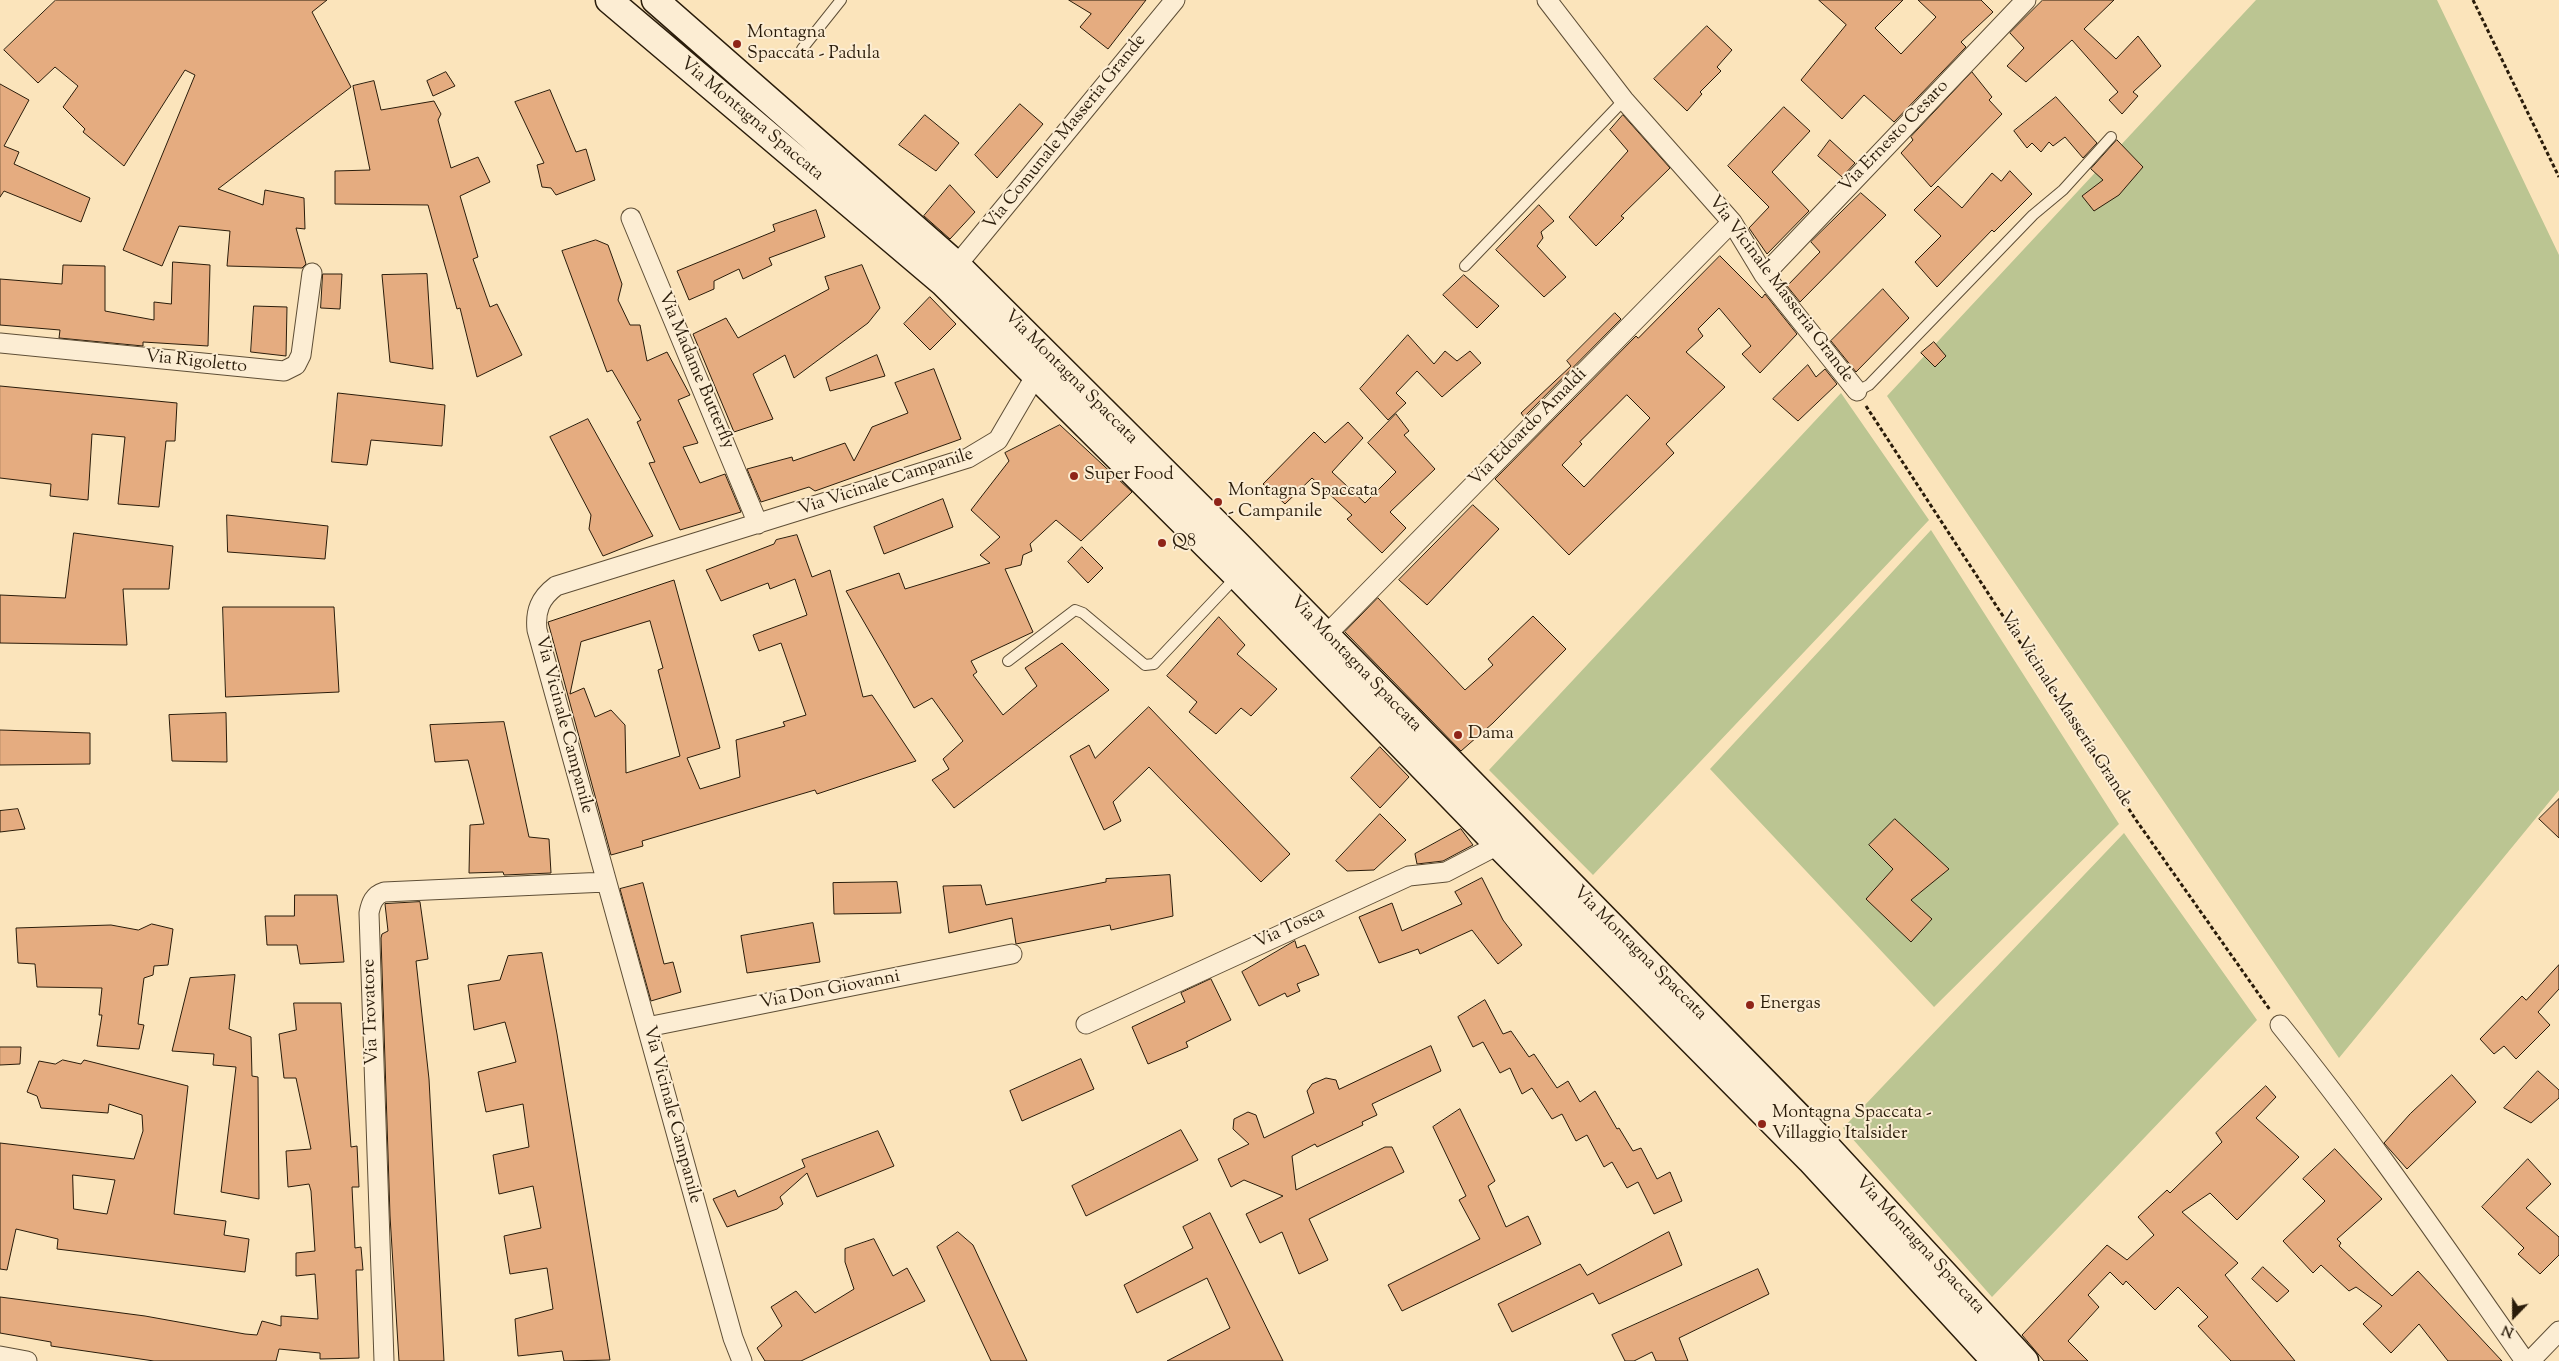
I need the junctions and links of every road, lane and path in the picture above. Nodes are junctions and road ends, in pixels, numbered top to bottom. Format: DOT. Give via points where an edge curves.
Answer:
graph roads {
  1 [pos="609,0"];
  2 [pos="655,0"];
  3 [pos="841,0"];
  4 [pos="1175,0"];
  5 [pos="1547,0"];
  6 [pos="2026,0"];
  7 [pos="2473,0"];
  8 [pos="802,49"];
  9 [pos="1624,100"];
  10 [pos="2111,138"];
  11 [pos="2559,177"];
  12 [pos="631,218"];
  13 [pos="1732,222"];
  14 [pos="957,265"];
  15 [pos="1465,266"];
  16 [pos="312,273"];
  17 [pos="1764,275"];
  18 [pos="0,343"];
  19 [pos="1036,375"];
  20 [pos="1857,391"];
  21 [pos="758,524"];
  22 [pos="1237,576"];
  23 [pos="1326,635"];
  24 [pos="1008,661"];
  25 [pos="1498,845"];
  26 [pos="606,882"];
  27 [pos="1012,954"];
  28 [pos="1086,1024"];
  29 [pos="2280,1025"];
  30 [pos="647,1027"];
  31 [pos="2559,1331"];
  32 [pos="0,1356"];
  33 [pos="28,1361"];
  34 [pos="384,1361"];
  35 [pos="742,1361"];
  36 [pos="1995,1361"];
  37 [pos="2025,1361"];
  38 [pos="2525,1361"];
  39 [pos="2530,1361"];
  1 -- 19 [label="main road, Via Montagna Spaccata" via="943,283"];
  2 -- 14 [label="main road, Via Montagna Spaccata"];
  3 -- 8 [label="lane"];
  4 -- 14 [label="street, Via Comunale Masseria Grande"];
  5 -- 9 [label="street, Via Vicinale Masseria Grande"];
  6 -- 17 [label="street, Via Ernesto Cesaro"];
  7 -- 11 [label="path"];
  9 -- 13 [label="street, Via Vicinale Masseria Grande"];
  9 -- 15 [label="lane"];
  10 -- 20 [label="lane, Via Vicinale Masseria Grande" via="1869,385"];
  12 -- 21 [label="street, Via Madame Butterfly"];
  13 -- 17 [label="street, Via Vicinale Masseria Grande"];
  13 -- 23 [label="street, Via Edoardo Amaldi"];
  14 -- 23 [label="main road, Via Montagna Spaccata"];
  16 -- 18 [label="street, Via Rigoletto" via="301,355 296,365 284,371"];
  17 -- 20 [label="street, Via Vicinale Masseria Grande"];
  19 -- 21 [label="street, Via Vicinale Campanile" via="998,440 984,451"];
  19 -- 22 [label="main road, Via Montagna Spaccata"];
  20 -- 29 [label="path, Via Vicinale Masseria Grande" via="2136,820"];
  21 -- 26 [label="street, Via Vicinale Campanile" via="556,586 542,599 537,609 537,630"];
  22 -- 24 [label="lane" via="1154,664 1144,665 1075,610"];
  22 -- 25 [label="main road, Via Montagna Spaccata"];
  23 -- 37 [label="main road, Via Montagna Spaccata" via="1808,1126"];
  25 -- 28 [label="street, Via Tosca" via="1446,872 1410,876"];
  25 -- 36 [label="main road, Via Montagna Spaccata" via="1810,1160"];
  26 -- 30 [label="street, Via Vicinale Campanile"];
  26 -- 34 [label="street, Via Trovatore" via="384,892 378,894 371,904"];
  27 -- 30 [label="street, Via Don Giovanni"];
  29 -- 38 [label="street" via="2403,1187"];
  30 -- 35 [label="street, Via Vicinale Campanile"];
  31 -- 39 [label="street"];
  32 -- 33 [label="street"];
}
